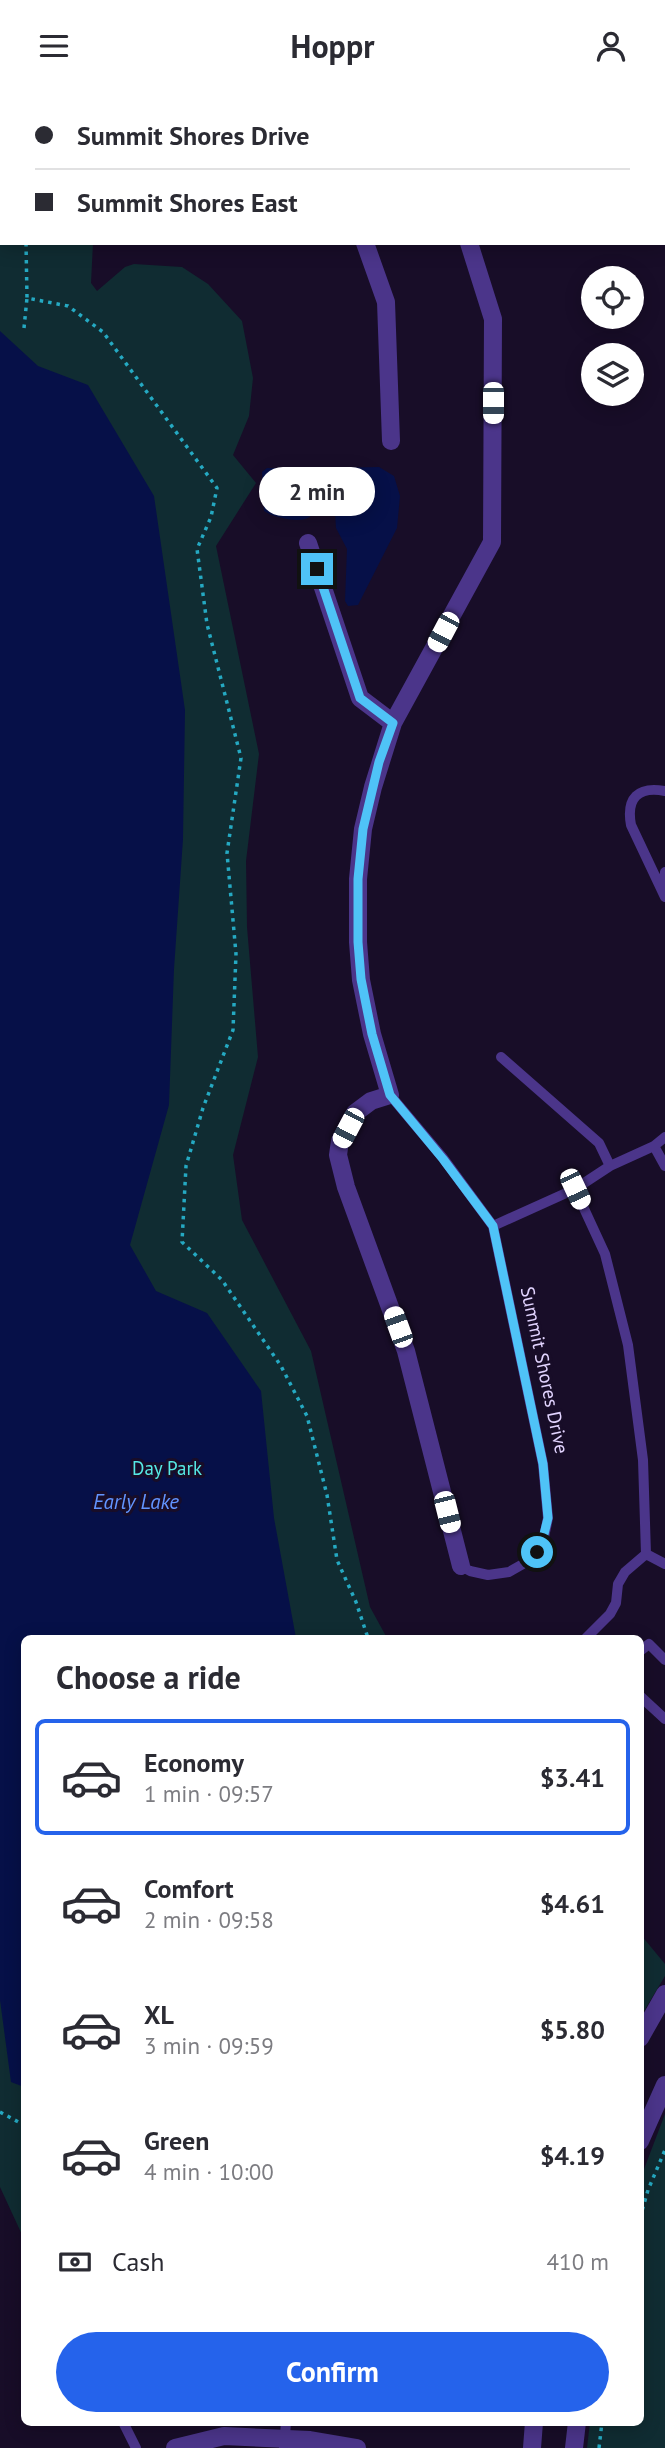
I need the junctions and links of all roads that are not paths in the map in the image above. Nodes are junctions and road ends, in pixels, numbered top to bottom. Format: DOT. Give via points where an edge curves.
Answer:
graph roads {
  1 [pos="366,245"];
  2 [pos="469,245"];
  3 [pos="391,441"];
  4 [pos="308,543"];
  5 [pos="393,723"];
  6 [pos="665,791"];
  7 [pos="665,871"];
  8 [pos="664,895"];
  9 [pos="501,1057"];
  10 [pos="390,1095"];
  11 [pos="665,1137"];
  12 [pos="654,1146"];
  13 [pos="610,1166"];
  14 [pos="665,1166"];
  15 [pos="575,1189"];
  16 [pos="493,1226"];
  17 [pos="646,1554"];
  18 [pos="665,1564"];
  19 [pos="461,1566"];
  20 [pos="589,1635"];
  21 [pos="644,1648"];
  22 [pos="665,1660"];
  23 [pos="644,1700"];
  24 [pos="665,1719"];
  25 [pos="665,1994"];
  26 [pos="644,2031"];
  27 [pos="665,2085"];
  28 [pos="644,2132"];
  29 [pos="125,2426"];
  30 [pos="534,2426"];
  31 [pos="577,2426"];
  32 [pos="285,2436"];
  33 [pos="136,2448"];
  34 [pos="175,2448"];
  35 [pos="357,2448"];
  36 [pos="532,2448"];
  37 [pos="575,2448"];
  1 -- 3 [label="street" via="386,302"];
  2 -- 5 [label="street, Summit Shores Drive" via="493,319 492,542"];
  4 -- 5 [label="street" via="360,698"];
  5 -- 10 [label="street, Summit Shores Drive" via="363,829 358,879 361,979"];
  6 -- 8 [label="lane" via="653,789 634,797 629,816"];
  7 -- 8 [label="lane"];
  9 -- 13 [label="lane" via="599,1143"];
  10 -- 16 [label="lane, Summit Shores Drive"];
  10 -- 19 [label="street, Summit Shores Drive" via="355,1114 338,1155 406,1351"];
  11 -- 12 [label="lane"];
  12 -- 13 [label="lane"];
  12 -- 14 [label="lane"];
  13 -- 15 [label="lane"];
  15 -- 16 [label="lane"];
  15 -- 17 [label="lane" via="606,1254 628,1345 643,1460"];
  16 -- 19 [label="lane, Summit Shores Drive" via="543,1464 548,1518 542,1542 519,1567 488,1575"];
  17 -- 18 [label="lane"];
  17 -- 20 [label="lane" via="625,1572 610,1614"];
  21 -- 22 [label="lane" via="649,1644"];
  23 -- 24 [label="lane"];
  25 -- 26 [label="street"];
  27 -- 28 [label="street"];
  29 -- 33 [label="lane"];
  30 -- 36 [label="street"];
  31 -- 37 [label="street"];
  32 -- 34 [label="street" via="224,2436"];
  32 -- 35 [label="street"];
}
